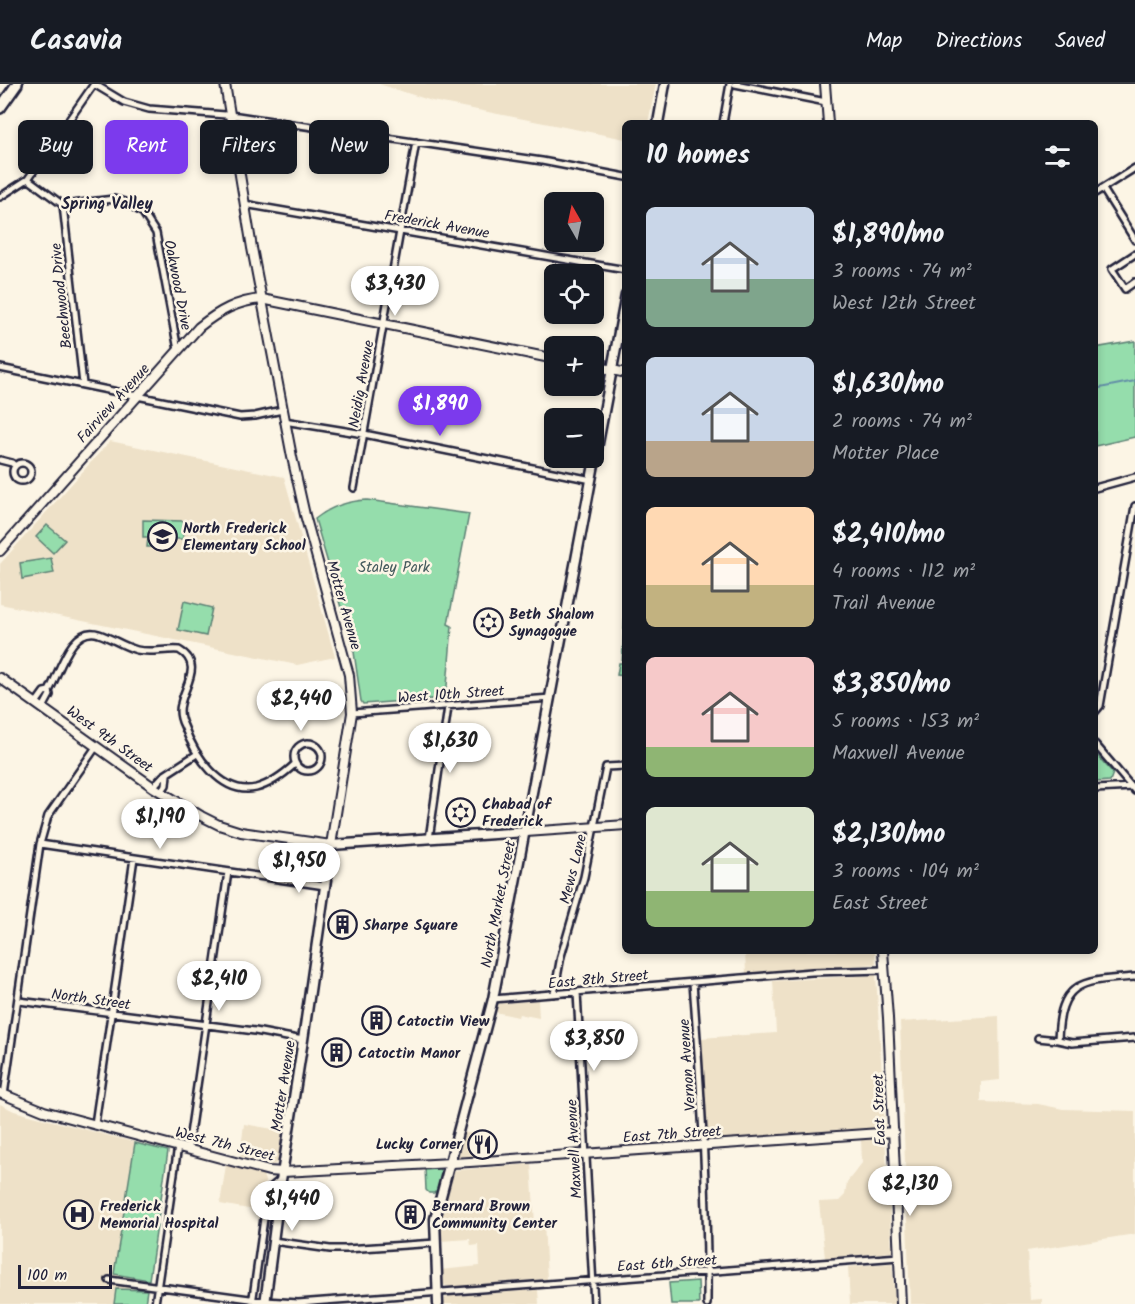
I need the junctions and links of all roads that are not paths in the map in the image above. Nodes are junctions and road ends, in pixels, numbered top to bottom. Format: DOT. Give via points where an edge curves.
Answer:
graph roads {
  1 [pos="17,84"];
  2 [pos="94,84"];
  3 [pos="225,84"];
  4 [pos="665,84"];
  5 [pos="730,84"];
  6 [pos="735,84"];
  7 [pos="825,84"];
  8 [pos="826,102"];
  9 [pos="0,108"];
  10 [pos="230,115"];
  11 [pos="659,120"];
  12 [pos="724,120"];
  13 [pos="828,120"];
  14 [pos="416,142"];
  15 [pos="1135,168"];
  16 [pos="622,176"];
  17 [pos="28,179"];
  18 [pos="1103,189"];
  19 [pos="1098,192"];
  20 [pos="0,197"];
  21 [pos="244,204"];
  22 [pos="63,205"];
  23 [pos="400,230"];
  24 [pos="1135,240"];
  25 [pos="1135,254"];
  26 [pos="622,269"];
  27 [pos="1135,282"];
  28 [pos="262,299"];
  29 [pos="622,318"];
  30 [pos="382,323"];
  31 [pos="178,350"];
  32 [pos="544,357"];
  33 [pos="0,368"];
  34 [pos="604,368"];
  35 [pos="612,370"];
  36 [pos="622,372"];
  37 [pos="83,384"];
  38 [pos="138,397"];
  39 [pos="282,410"];
  40 [pos="284,421"];
  41 [pos="364,434"];
  42 [pos="0,460"];
  43 [pos="15,466"];
  44 [pos="1135,477"];
  45 [pos="592,480"];
  46 [pos="1098,487"];
  47 [pos="354,488"];
  48 [pos="1135,506"];
  49 [pos="0,551"];
  50 [pos="0,678"];
  51 [pos="551,698"];
  52 [pos="40,705"];
  53 [pos="448,707"];
  54 [pos="1098,708"];
  55 [pos="352,712"];
  56 [pos="96,747"];
  57 [pos="1098,747"];
  58 [pos="197,754"];
  59 [pos="295,764"];
  60 [pos="622,766"];
  61 [pos="167,775"];
  62 [pos="153,787"];
  63 [pos="1134,788"];
  64 [pos="1098,789"];
  65 [pos="161,792"];
  66 [pos="622,825"];
  67 [pos="596,827"];
  68 [pos="526,832"];
  69 [pos="429,838"];
  70 [pos="40,844"];
  71 [pos="331,846"];
  72 [pos="134,858"];
  73 [pos="228,872"];
  74 [pos="325,886"];
  75 [pos="883,954"];
  76 [pos="885,970"];
  77 [pos="1135,978"];
  78 [pos="693,983"];
  79 [pos="577,992"];
  80 [pos="554,994"];
  81 [pos="493,999"];
  82 [pos="18,1001"];
  83 [pos="112,1014"];
  84 [pos="206,1026"];
  85 [pos="1038,1038"];
  86 [pos="1135,1038"];
  87 [pos="303,1040"];
  88 [pos="1058,1040"];
  89 [pos="2,1094"];
  90 [pos="95,1124"];
  91 [pos="894,1132"];
  92 [pos="177,1146"];
  93 [pos="703,1146"];
  94 [pos="188,1148"];
  95 [pos="587,1153"];
  96 [pos="452,1163"];
  97 [pos="282,1175"];
  98 [pos="273,1241"];
  99 [pos="436,1243"];
  100 [pos="899,1257"];
  101 [pos="707,1272"];
  102 [pos="109,1280"];
  103 [pos="593,1281"];
  104 [pos="157,1286"];
  105 [pos="437,1292"];
  106 [pos="252,1302"];
  107 [pos="332,1302"];
  108 [pos="265,1303"];
  109 [pos="155,1304"];
  110 [pos="438,1304"];
  111 [pos="594,1304"];
  112 [pos="707,1304"];
  113 [pos="901,1304"];
  1 -- 9 [label="highway"];
  2 -- 10 [label="street" via="141,108"];
  2 -- 17 [label="street"];
  3 -- 10 [label="main road, Motter Avenue"];
  4 -- 11 [label="main road"];
  5 -- 12 [label="street"];
  6 -- 8 [label="street"];
  7 -- 8 [label="main road"];
  8 -- 13 [label="main road"];
  10 -- 14 [label="street"];
  10 -- 21 [label="main road, Motter Avenue"];
  14 -- 16 [label="street"];
  14 -- 23 [label="street, Neidig Avenue"];
  15 -- 18 [label="street"];
  17 -- 20 [label="street"];
  17 -- 22 [label="street"];
  18 -- 19 [label="street"];
  18 -- 24 [label="street"];
  21 -- 23 [label="street, Frederick Avenue"];
  21 -- 28 [label="main road, Motter Avenue"];
  22 -- 31 [label="street, Oakwood Drive" via="114,199 136,208 153,226"];
  22 -- 37 [label="street, Beechwood Drive"];
  23 -- 26 [label="street, Frederick Avenue"];
  23 -- 30 [label="street, Neidig Avenue"];
  25 -- 27 [label="street" via="1112,269 1125,289"];
  28 -- 30 [label="main road"];
  28 -- 31 [label="main road, Fairview Avenue" via="218,312"];
  28 -- 39 [label="main road, Motter Avenue"];
  29 -- 35 [label="main road, North Market Street"];
  30 -- 32 [label="main road"];
  30 -- 41 [label="street, Neidig Avenue"];
  31 -- 38 [label="main road, Fairview Avenue"];
  33 -- 37 [label="street"];
  34 -- 35 [label="main road"];
  35 -- 36 [label="main road"];
  35 -- 45 [label="main road, North Market Street"];
  37 -- 38 [label="street"];
  38 -- 39 [label="street" via="240,417"];
  38 -- 49 [label="main road, Fairview Avenue"];
  39 -- 40 [label="main road, Motter Avenue"];
  40 -- 41 [label="street"];
  40 -- 55 [label="main road, Motter Avenue" via="349,675"];
  41 -- 45 [label="street"];
  41 -- 47 [label="street, Neidig Avenue"];
  42 -- 43 [label="street"];
  44 -- 46 [label="street"];
  45 -- 51 [label="main road, North Market Street"];
  48 -- 54 [label="street"];
  50 -- 52 [label="main road, West 9th Street"];
  51 -- 53 [label="street, West 10th Street"];
  51 -- 68 [label="main road, North Market Street"];
  52 -- 56 [label="main road, West 9th Street"];
  52 -- 58 [label="street" via="50,695 68,650 76,639 88,633 139,651 179,651 191,666 180,713"];
  53 -- 55 [label="street, West 10th Street"];
  53 -- 69 [label="street"];
  55 -- 71 [label="main road, Motter Avenue"];
  56 -- 62 [label="main road, West 9th Street"];
  56 -- 70 [label="street" via="48,816"];
  57 -- 63 [label="street"];
  58 -- 59 [label="street" via="217,777 247,788 273,780"];
  58 -- 61 [label="street"];
  59 -- 59 [label="street" via="302,771 312,771 322,761 321,752 315,745 302,744 294,755"];
  60 -- 67 [label="street, Mews Lane" via="606,767"];
  61 -- 62 [label="street"];
  61 -- 65 [label="street"];
  62 -- 65 [label="main road, West 9th Street"];
  63 -- 64 [label="street"];
  65 -- 71 [label="main road, West 9th Street" via="219,825"];
  66 -- 67 [label="main road"];
  67 -- 68 [label="main road"];
  67 -- 80 [label="street, Mews Lane"];
  68 -- 69 [label="main road, West 9th Street"];
  68 -- 81 [label="main road, North Market Street"];
  69 -- 71 [label="main road, West 9th Street"];
  70 -- 72 [label="street"];
  70 -- 82 [label="street"];
  71 -- 74 [label="main road, Motter Avenue"];
  72 -- 73 [label="street"];
  72 -- 83 [label="street"];
  73 -- 74 [label="street"];
  73 -- 84 [label="street"];
  74 -- 87 [label="main road, Motter Avenue"];
  75 -- 76 [label="main road, East Street"];
  76 -- 78 [label="street, East 8th Street"];
  76 -- 91 [label="main road, East Street"];
  77 -- 88 [label="street" via="1094,980 1079,985 1062,1007"];
  78 -- 79 [label="street, East 8th Street"];
  78 -- 93 [label="street, Vernon Avenue"];
  79 -- 80 [label="street, East 8th Street"];
  79 -- 95 [label="street, Maxwell Avenue"];
  80 -- 81 [label="street, East 8th Street"];
  81 -- 96 [label="main road, North Market Street"];
  82 -- 83 [label="street, North Street"];
  82 -- 89 [label="street"];
  83 -- 84 [label="street, North Street"];
  83 -- 90 [label="street"];
  84 -- 87 [label="street, North Street"];
  84 -- 94 [label="street"];
  85 -- 88 [label="street"];
  86 -- 88 [label="street" via="1072,1043"];
  87 -- 97 [label="main road, Motter Avenue"];
  89 -- 90 [label="main road, West 7th Street" via="44,1111"];
  90 -- 92 [label="main road, West 7th Street"];
  91 -- 93 [label="main road, East 7th Street"];
  91 -- 100 [label="main road, East Street"];
  92 -- 94 [label="main road, West 7th Street"];
  92 -- 104 [label="street"];
  93 -- 95 [label="main road, East 7th Street"];
  93 -- 101 [label="street, Vernon Avenue"];
  94 -- 97 [label="main road, West 7th Street"];
  95 -- 96 [label="main road, East 7th Street"];
  95 -- 103 [label="street, Maxwell Avenue"];
  96 -- 97 [label="main road, West 7th Street"];
  96 -- 99 [label="main road, North Market Street" via="435,1219"];
  97 -- 98 [label="main road, Motter Avenue"];
  97 -- 106 [label="street" via="267,1193"];
  98 -- 99 [label="street" via="330,1249"];
  98 -- 108 [label="main road, Motter Avenue"];
  99 -- 105 [label="main road, North Market Street"];
  100 -- 101 [label="street, East 6th Street"];
  100 -- 113 [label="main road, East Street"];
  101 -- 103 [label="street, East 6th Street"];
  101 -- 112 [label="street, Vernon Avenue"];
  102 -- 104 [label="street, East 6th Street"];
  103 -- 105 [label="street, East 6th Street"];
  103 -- 111 [label="street, Maxwell Avenue"];
  104 -- 106 [label="street, East 6th Street"];
  104 -- 109 [label="street"];
  105 -- 107 [label="street, East 6th Street"];
  105 -- 110 [label="main road, North Market Street"];
  106 -- 108 [label="street, East 6th Street"];
  107 -- 108 [label="street, East 6th Street"];
}
